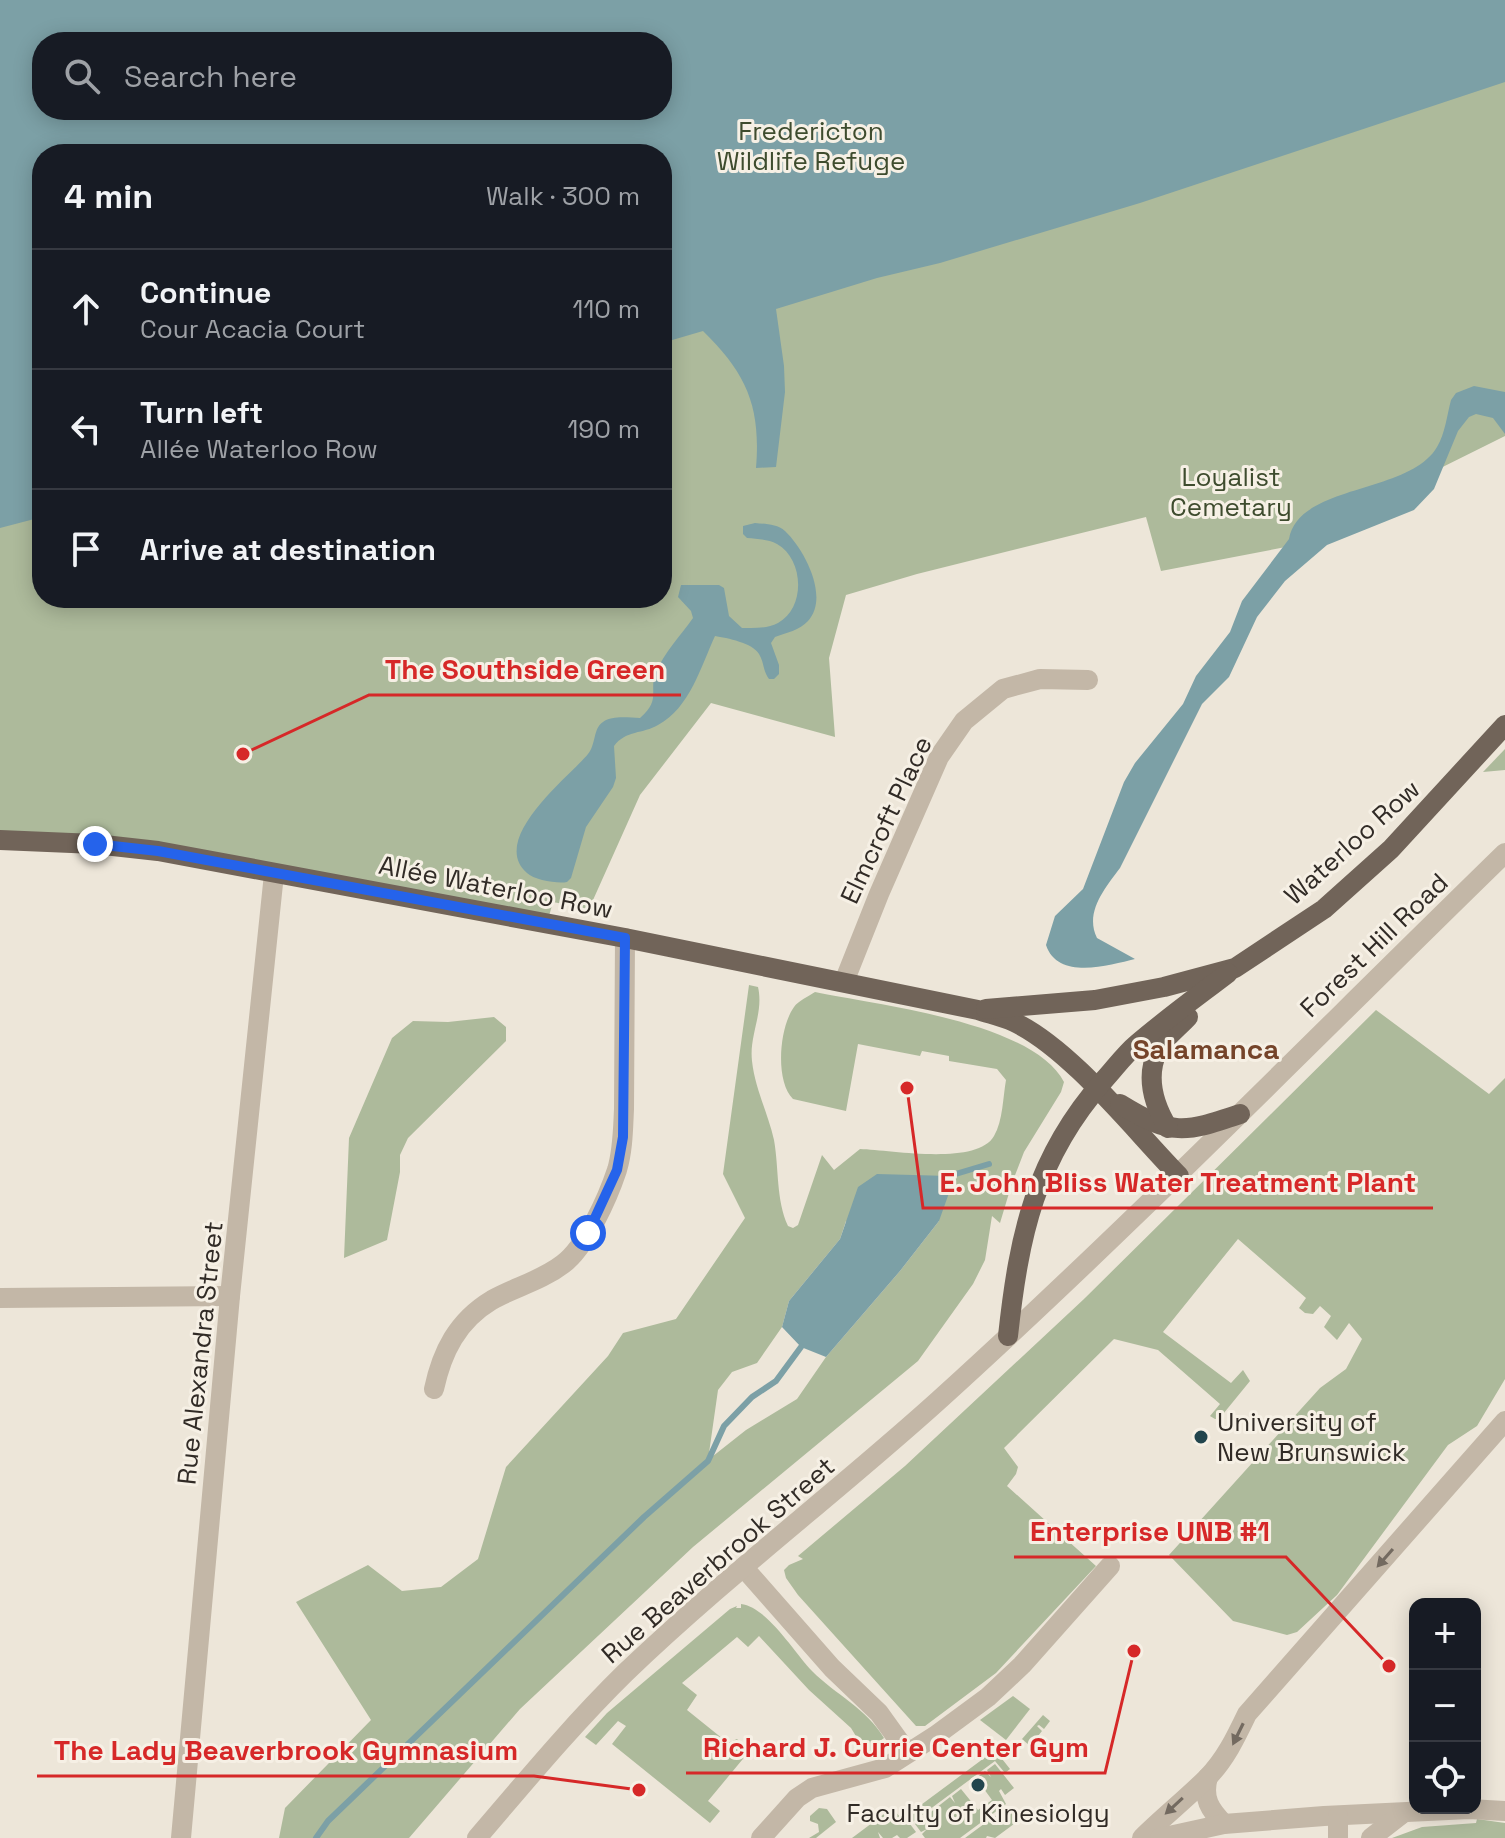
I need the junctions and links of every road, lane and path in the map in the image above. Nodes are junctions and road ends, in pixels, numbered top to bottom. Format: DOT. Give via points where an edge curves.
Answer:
graph roads {
  1 [pos="1088,680"];
  2 [pos="1505,725"];
  3 [pos="0,840"];
  4 [pos="1505,853"];
  5 [pos="274,874"];
  6 [pos="625,938"];
  7 [pos="1235,968"];
  8 [pos="844,982"];
  9 [pos="978,1010"];
  10 [pos="1096,1089"];
  11 [pos="1240,1114"];
  12 [pos="1168,1128"];
  13 [pos="1179,1176"];
  14 [pos="230,1296"];
  15 [pos="0,1298"];
  16 [pos="1008,1336"];
  17 [pos="434,1389"];
  18 [pos="1505,1421"];
  19 [pos="1110,1566"];
  20 [pos="744,1568"];
  21 [pos="907,1752"];
  22 [pos="1208,1777"];
  23 [pos="1505,1811"];
  24 [pos="1403,1813"];
  25 [pos="1338,1816"];
  26 [pos="1224,1824"];
  27 [pos="181,1838"];
  28 [pos="477,1838"];
  29 [pos="761,1838"];
  30 [pos="1142,1838"];
  31 [pos="1160,1838"];
  32 [pos="1338,1838"];
  33 [pos="1371,1838"];
  1 -- 8 [label="street, Elmcroft Place" via="1040,679 1003,689 964,721 939,757"];
  2 -- 7 [label="main road, Waterloo Row" via="1391,849 1324,909"];
  3 -- 5 [label="main road, Allée Waterloo Row" via="158,851"];
  4 -- 11 [label="street, Forest Hill Road"];
  5 -- 6 [label="main road, Allée Waterloo Row"];
  5 -- 14 [label="street, Rue Alexandra Street"];
  6 -- 8 [label="main road, Allée Waterloo Row"];
  6 -- 17 [label="street" via="623,1137 617,1170 588,1233 564,1263 491,1301 450,1339"];
  7 -- 9 [label="main road, Waterloo Row" via="1095,1000"];
  7 -- 10 [label="main road" via="1135,1046"];
  7 -- 12 [label="main road" via="1159,1048 1152,1089"];
  8 -- 9 [label="main road, Allée Waterloo Row"];
  9 -- 10 [label="main road" via="1014,1022 1045,1041"];
  10 -- 12 [label="main road"];
  10 -- 13 [label="main road"];
  10 -- 16 [label="main road" via="1056,1146 1028,1212"];
  11 -- 12 [label="main road" via="1196,1128"];
  11 -- 13 [label="street, Forest Hill Road"];
  13 -- 16 [label="street, Rue Beaverbrook Street"];
  14 -- 15 [label="street"];
  14 -- 27 [label="street, Rue Alexandra Street"];
  16 -- 20 [label="street, Rue Beaverbrook Street"];
  18 -- 22 [label="street, one-way" via="1247,1714"];
  19 -- 21 [label="street" via="1002,1685"];
  20 -- 21 [label="street" via="879,1713"];
  20 -- 28 [label="street, Rue Beaverbrook Street" via="577,1721"];
  21 -- 29 [label="street" via="876,1772 812,1788"];
  22 -- 26 [label="street" via="1208,1804"];
  22 -- 30 [label="street, one-way"];
  23 -- 24 [label="street"];
  24 -- 25 [label="street"];
  24 -- 33 [label="street"];
  25 -- 26 [label="street"];
  25 -- 32 [label="street"];
  26 -- 31 [label="street"];
}
